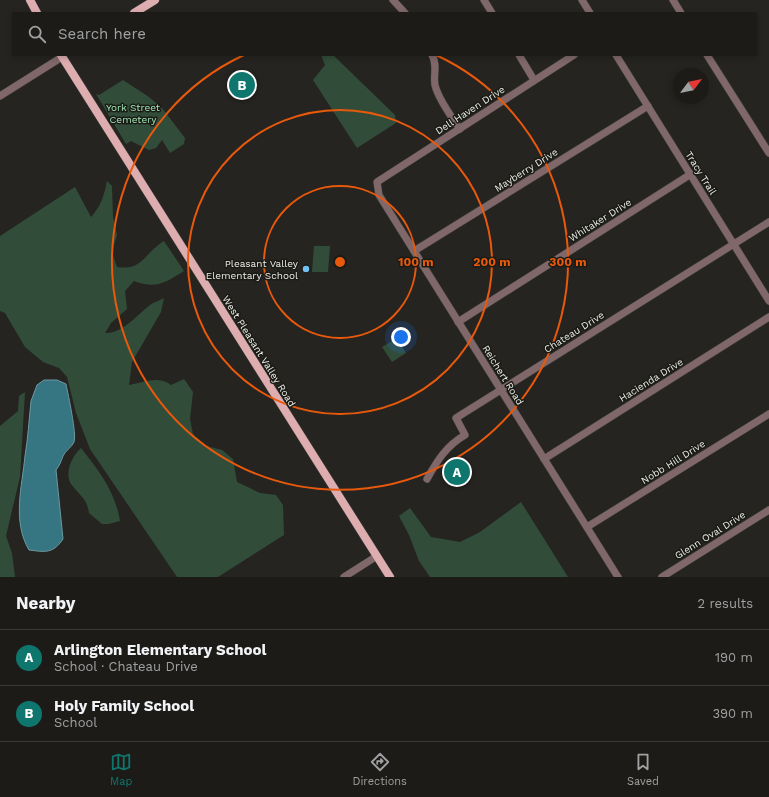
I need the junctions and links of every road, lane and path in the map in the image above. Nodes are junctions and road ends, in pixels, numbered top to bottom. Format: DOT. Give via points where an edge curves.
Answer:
graph roads {
  1 [pos="30,0"];
  2 [pos="155,0"];
  3 [pos="393,0"];
  4 [pos="484,0"];
  5 [pos="582,0"];
  6 [pos="673,0"];
  7 [pos="36,12"];
  8 [pos="136,12"];
  9 [pos="404,12"];
  10 [pos="491,12"];
  11 [pos="589,12"];
  12 [pos="680,12"];
  13 [pos="63,56"];
  14 [pos="432,56"];
  15 [pos="520,56"];
  16 [pos="572,56"];
  17 [pos="617,56"];
  18 [pos="708,56"];
  19 [pos="534,80"];
  20 [pos="0,96"];
  21 [pos="648,106"];
  22 [pos="460,129"];
  23 [pos="769,153"];
  24 [pos="691,174"];
  25 [pos="378,182"];
  26 [pos="769,222"];
  27 [pos="734,244"];
  28 [pos="414,251"];
  29 [pos="769,301"];
  30 [pos="769,317"];
  31 [pos="458,322"];
  32 [pos="500,390"];
  33 [pos="769,414"];
  34 [pos="544,459"];
  35 [pos="427,479"];
  36 [pos="769,510"];
  37 [pos="587,527"];
  38 [pos="377,556"];
  39 [pos="344,577"];
  40 [pos="390,577"];
  41 [pos="618,577"];
  42 [pos="662,577"];
  1 -- 7 [label="main road"];
  2 -- 8 [label="main road"];
  3 -- 9 [label="street"];
  4 -- 10 [label="street"];
  5 -- 11 [label="street"];
  6 -- 12 [label="street"];
  13 -- 20 [label="street"];
  13 -- 38 [label="main road, West Pleasant Valley Road"];
  14 -- 22 [label="street" via="437,68 437,91"];
  15 -- 19 [label="street"];
  16 -- 19 [label="street, Dell Haven Drive"];
  17 -- 21 [label="street, Tracy Trail"];
  18 -- 23 [label="street"];
  19 -- 22 [label="street, Dell Haven Drive"];
  21 -- 24 [label="street, Tracy Trail"];
  21 -- 28 [label="street, Mayberry Drive"];
  22 -- 25 [label="street, Dell Haven Drive"];
  24 -- 27 [label="street, Tracy Trail"];
  24 -- 31 [label="street, Whitaker Drive"];
  25 -- 28 [label="street, Reichert Road" via="379,194"];
  26 -- 27 [label="street, Chateau Drive"];
  27 -- 29 [label="street, Tracy Trail"];
  27 -- 32 [label="street, Chateau Drive"];
  28 -- 31 [label="street, Reichert Road"];
  30 -- 34 [label="street, Hacienda Drive"];
  31 -- 32 [label="street, Reichert Road"];
  32 -- 34 [label="street, Reichert Road"];
  32 -- 35 [label="street, Chateau Drive" via="456,418 465,435 453,442"];
  33 -- 37 [label="street, Nobb Hill Drive"];
  34 -- 37 [label="street, Reichert Road"];
  36 -- 42 [label="street, Glenn Oval Drive"];
  37 -- 41 [label="street, Reichert Road"];
  38 -- 39 [label="street"];
  38 -- 40 [label="main road, West Pleasant Valley Road"];
}
